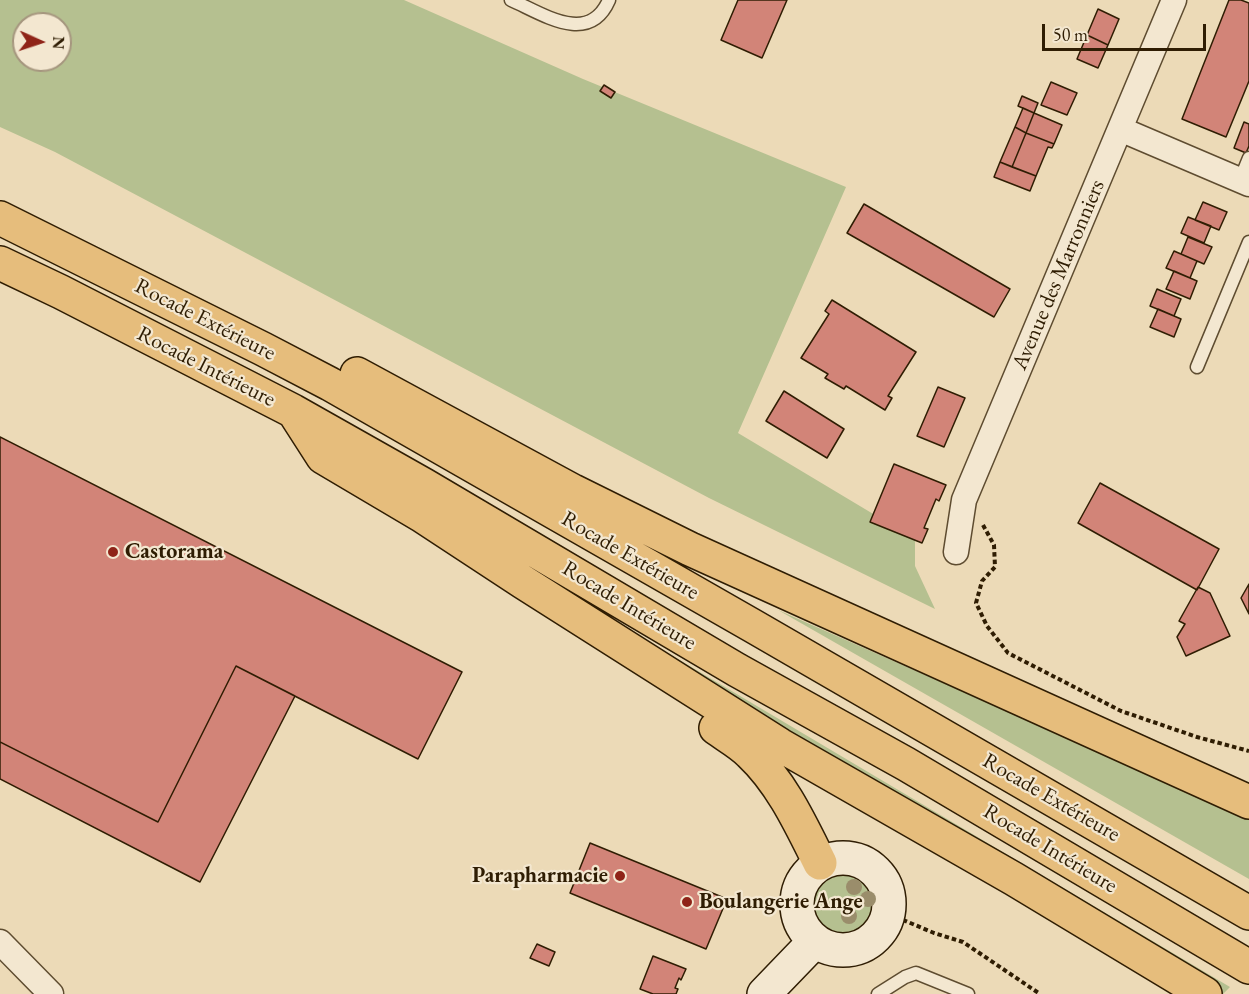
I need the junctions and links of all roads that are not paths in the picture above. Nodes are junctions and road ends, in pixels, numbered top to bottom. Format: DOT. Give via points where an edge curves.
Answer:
graph roads {
  1 [pos="511,0"];
  2 [pos="609,0"];
  3 [pos="1174,0"];
  4 [pos="1120,129"];
  5 [pos="1246,174"];
  6 [pos="0,218"];
  7 [pos="1249,242"];
  8 [pos="0,263"];
  9 [pos="263,348"];
  10 [pos="1197,367"];
  11 [pos="293,411"];
  12 [pos="956,552"];
  13 [pos="523,582"];
  14 [pos="1240,794"];
  15 [pos="820,863"];
  16 [pos="1249,914"];
  17 [pos="815,941"];
  18 [pos="0,942"];
  19 [pos="1249,967"];
  20 [pos="884,993"];
  21 [pos="51,994"];
  22 [pos="764,994"];
  23 [pos="968,994"];
  24 [pos="1205,994"];
  1 -- 2 [label="lane" via="577,25 598,17"];
  3 -- 4 [label="street, Avenue des Marronniers"];
  4 -- 5 [label="street"];
  4 -- 12 [label="street, Avenue des Marronniers" via="964,500"];
  6 -- 9 [label="highway, Rocade Extérieure"];
  7 -- 10 [label="lane"];
  8 -- 11 [label="highway, Rocade Intérieure"];
  9 -- 14 [label="highway" via="333,361 573,491 690,549 1109,739"];
  9 -- 16 [label="highway, Rocade Extérieure" via="743,620"];
  11 -- 13 [label="highway" via="323,457"];
  11 -- 19 [label="highway, Rocade Intérieure" via="906,764"];
  13 -- 15 [label="highway" via="750,753 776,784"];
  13 -- 24 [label="highway" via="780,745"];
  15 -- 17 [label="main road" via="808,873 797,901 804,930"];
  15 -- 17 [label="main road" via="850,857 864,862 886,884 889,914 873,940 859,948 837,950"];
  17 -- 22 [label="main road"];
  18 -- 21 [label="street"];
  20 -- 23 [label="lane" via="916,973"];
}
